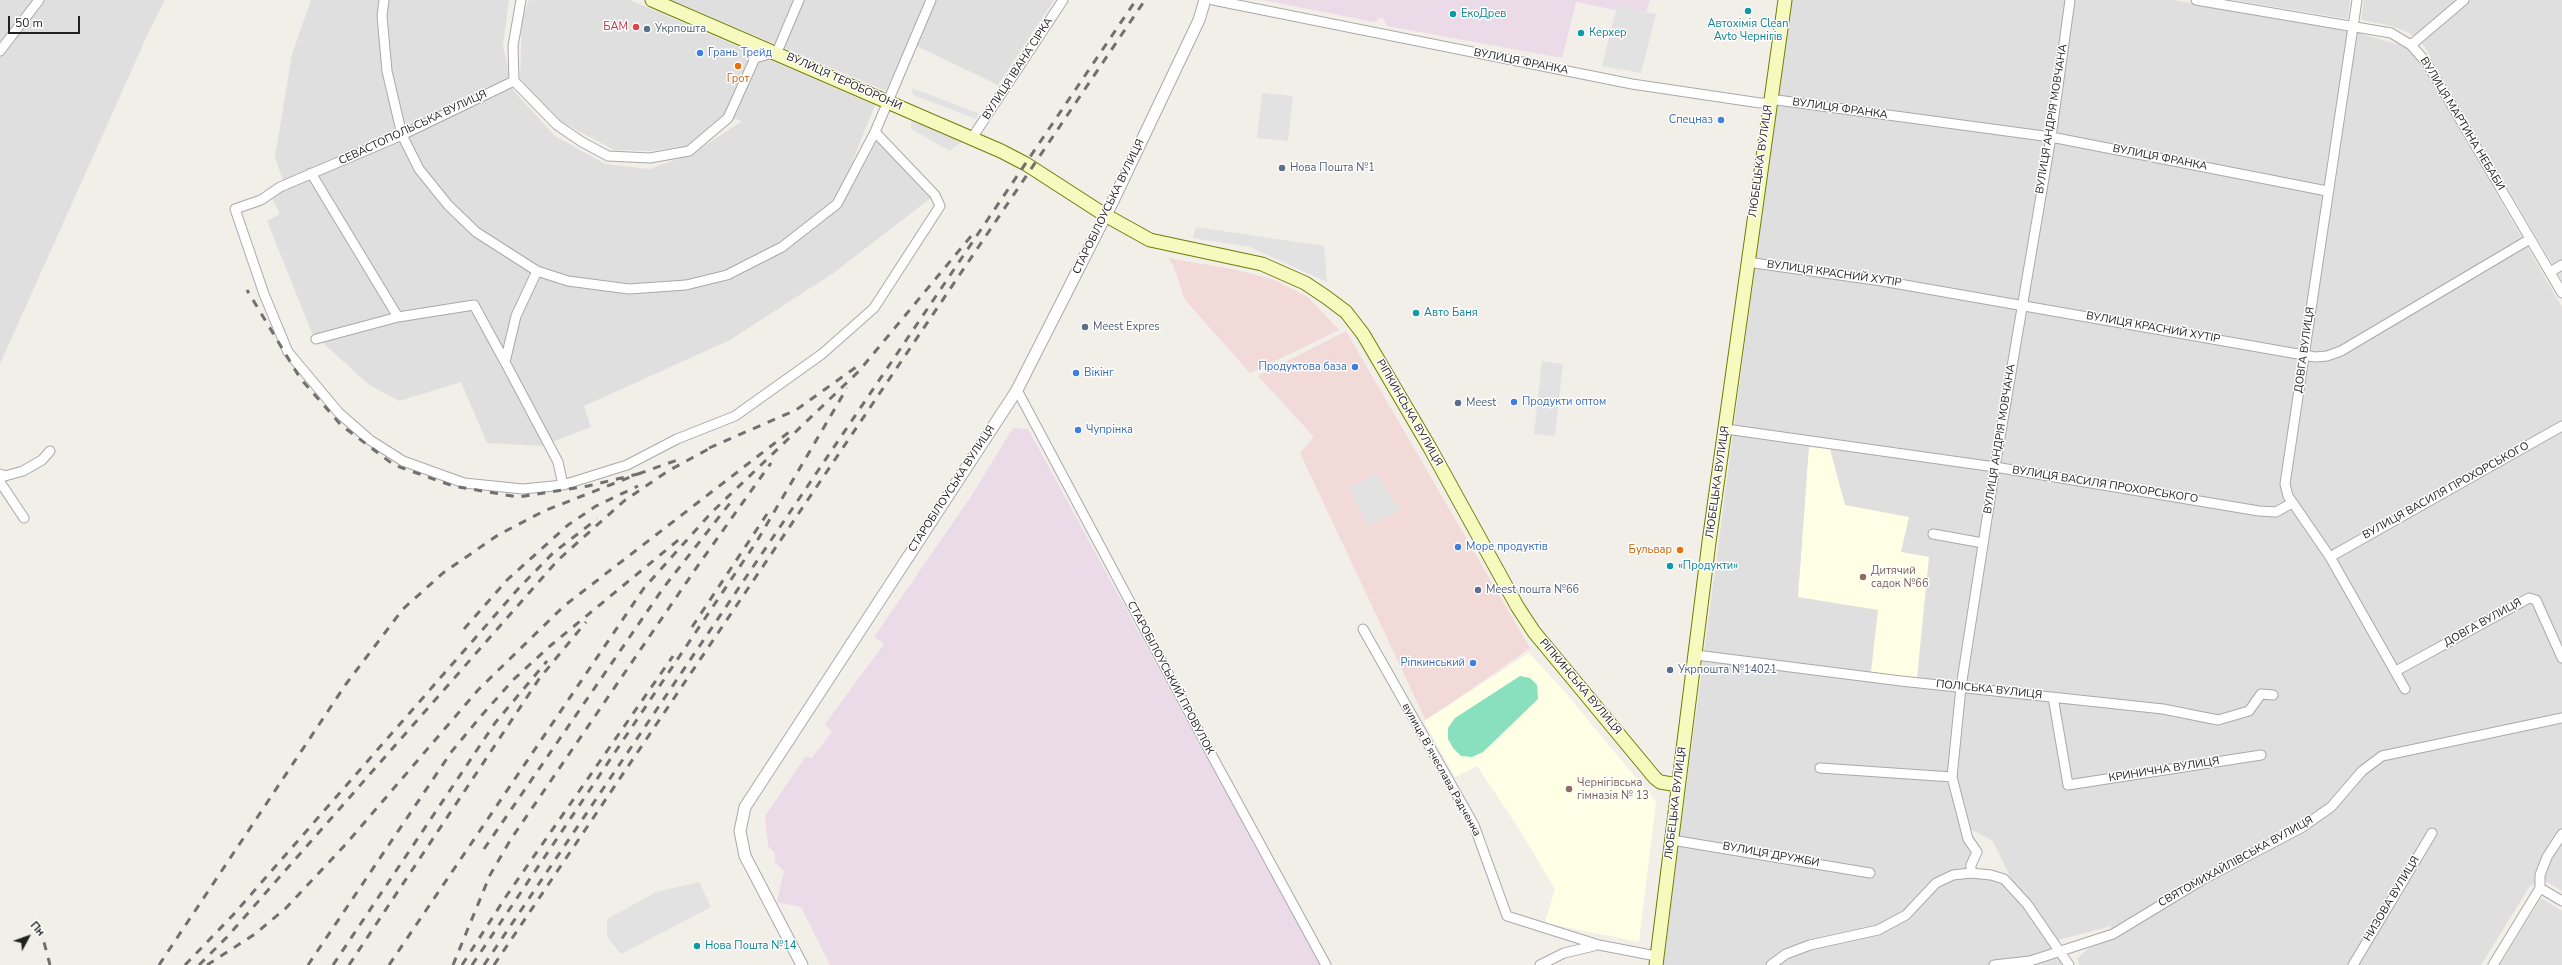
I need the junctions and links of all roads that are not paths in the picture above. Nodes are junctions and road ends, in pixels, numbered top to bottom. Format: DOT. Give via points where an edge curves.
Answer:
graph roads {
  1 [pos="39,0"];
  2 [pos="384,0"];
  3 [pos="521,0"];
  4 [pos="654,0"];
  5 [pos="799,0"];
  6 [pos="931,0"];
  7 [pos="1063,0"];
  8 [pos="1205,0"];
  9 [pos="1213,0"];
  10 [pos="1785,0"];
  11 [pos="2070,0"];
  12 [pos="2196,0"];
  13 [pos="2357,0"];
  14 [pos="2464,0"];
  15 [pos="2353,27"];
  16 [pos="2411,45"];
  17 [pos="0,51"];
  18 [pos="777,52"];
  19 [pos="514,81"];
  20 [pos="888,101"];
  21 [pos="1769,103"];
  22 [pos="875,132"];
  23 [pos="402,135"];
  24 [pos="2051,137"];
  25 [pos="972,138"];
  26 [pos="1034,169"];
  27 [pos="311,173"];
  28 [pos="2327,191"];
  29 [pos="1105,216"];
  30 [pos="2530,239"];
  31 [pos="1747,262"];
  32 [pos="2562,265"];
  33 [pos="536,271"];
  34 [pos="2550,272"];
  35 [pos="2562,292"];
  36 [pos="2022,304"];
  37 [pos="398,318"];
  38 [pos="316,339"];
  39 [pos="2304,356"];
  40 [pos="505,362"];
  41 [pos="1017,390"];
  42 [pos="2562,426"];
  43 [pos="1726,430"];
  44 [pos="50,451"];
  45 [pos="1995,467"];
  46 [pos="0,474"];
  47 [pos="0,482"];
  48 [pos="563,485"];
  49 [pos="2292,503"];
  50 [pos="24,518"];
  51 [pos="1933,534"];
  52 [pos="1983,543"];
  53 [pos="2330,557"];
  54 [pos="1363,629"];
  55 [pos="1696,656"];
  56 [pos="2562,658"];
  57 [pos="2396,671"];
  58 [pos="1961,687"];
  59 [pos="2404,689"];
  60 [pos="2273,695"];
  61 [pos="2053,697"];
  62 [pos="2562,718"];
  63 [pos="2261,755"];
  64 [pos="1820,768"];
  65 [pos="1952,777"];
  66 [pos="1678,785"];
  67 [pos="2432,833"];
  68 [pos="2562,834"];
  69 [pos="1672,840"];
  70 [pos="1971,869"];
  71 [pos="1870,872"];
  72 [pos="2540,888"];
  73 [pos="2562,901"];
  74 [pos="1599,945"];
  75 [pos="2061,952"];
  76 [pos="1656,961"];
  77 [pos="802,965"];
  78 [pos="1326,965"];
  79 [pos="1540,965"];
  80 [pos="1772,965"];
  81 [pos="1994,965"];
  82 [pos="2069,965"];
  83 [pos="2353,965"];
  84 [pos="2493,965"];
  1 -- 17 [label="street"];
  2 -- 23 [label="street" via="382,16 388,72"];
  3 -- 19 [label="street" via="513,46"];
  4 -- 18 [label="main road, ВУЛИЦЯ ТЕРОБОРОНИ"];
  5 -- 18 [label="street"];
  6 -- 20 [label="street"];
  7 -- 25 [label="street, ВУЛИЦЯ ІВАНА СІРКА"];
  8 -- 29 [label="street, СТАРОБІЛОУСЬКА ВУЛИЦЯ" via="1199,20"];
  9 -- 21 [label="street, ВУЛИЦЯ ФРАНКА" via="1632,84"];
  10 -- 21 [label="main road, ЛЮБЕЦЬКА ВУЛИЦЯ"];
  11 -- 24 [label="street, ВУЛИЦЯ АНДРІЯ МОВЧАНА"];
  12 -- 15 [label="street, ВУЛИЦЯ МАРТИНА НЕБАБИ"];
  13 -- 15 [label="street, ДОВГА ВУЛИЦЯ"];
  14 -- 16 [label="street"];
  15 -- 16 [label="street, ВУЛИЦЯ МАРТИНА НЕБАБИ" via="2391,33"];
  15 -- 28 [label="street, ДОВГА ВУЛИЦЯ"];
  16 -- 30 [label="street, ВУЛИЦЯ МАРТИНА НЕБАБИ" via="2427,63"];
  18 -- 19 [label="street" via="755,58 728,118 689,151 650,158 608,156 582,142 557,125"];
  18 -- 20 [label="main road, ВУЛИЦЯ ТЕРОБОРОНИ"];
  19 -- 23 [label="street, СЕВАСТОПОЛЬСЬКА ВУЛИЦЯ"];
  20 -- 22 [label="street"];
  20 -- 25 [label="main road, ВУЛИЦЯ ТЕРОБОРОНИ"];
  21 -- 24 [label="street, ВУЛИЦЯ ФРАНКА" via="1777,100"];
  21 -- 31 [label="main road, ЛЮБЕЦЬКА ВУЛИЦЯ"];
  22 -- 33 [label="street" via="837,204 782,247 727,275 686,285 629,289 568,281"];
  22 -- 48 [label="street, СЕВАСТОПОЛЬСЬКА ВУЛИЦЯ" via="935,195 940,206 874,308 822,354 735,416 677,439 627,465"];
  23 -- 27 [label="street, СЕВАСТОПОЛЬСЬКА ВУЛИЦЯ"];
  23 -- 33 [label="street" via="419,169 448,205 476,232"];
  24 -- 28 [label="street, ВУЛИЦЯ ФРАНКА"];
  24 -- 36 [label="street, ВУЛИЦЯ АНДРІЯ МОВЧАНА"];
  25 -- 26 [label="main road, ВУЛИЦЯ ТЕРОБОРОНИ"];
  26 -- 29 [label="main road, РІПКИНСЬКА ВУЛИЦЯ"];
  27 -- 37 [label="street"];
  27 -- 48 [label="street, СЕВАСТОПОЛЬСЬКА ВУЛИЦЯ" via="280,187 261,200 235,209 264,294 288,352 339,413 370,440 403,461 464,483 523,489"];
  28 -- 39 [label="street, ДОВГА ВУЛИЦЯ"];
  29 -- 41 [label="street, СТАРОБІЛОУСЬКА ВУЛИЦЯ"];
  29 -- 66 [label="main road, РІПКИНСЬКА ВУЛИЦЯ" via="1150,240 1238,258 1285,273 1346,312 1364,334 1516,606 1534,632 1655,778 1660,782"];
  30 -- 34 [label="street, ВУЛИЦЯ МАРТИНА НЕБАБИ"];
  30 -- 39 [label="street, ВУЛИЦЯ КРАСНИЙ ХУТІР" via="2341,351 2327,356"];
  31 -- 36 [label="street, ВУЛИЦЯ КРАСНИЙ ХУТІР" via="1882,280"];
  31 -- 43 [label="main road, ЛЮБЕЦЬКА ВУЛИЦЯ"];
  32 -- 34 [label="street"];
  33 -- 40 [label="street" via="516,316"];
  34 -- 35 [label="street, ВУЛИЦЯ МАРТИНА НЕБАБИ"];
  36 -- 39 [label="street, ВУЛИЦЯ КРАСНИЙ ХУТІР"];
  36 -- 45 [label="street, ВУЛИЦЯ АНДРІЯ МОВЧАНА"];
  37 -- 38 [label="street"];
  37 -- 40 [label="street" via="474,305"];
  39 -- 49 [label="street, ДОВГА ВУЛИЦЯ" via="2285,484"];
  40 -- 48 [label="street" via="558,462"];
  41 -- 77 [label="street, СТАРОБІЛОУСЬКА ВУЛИЦЯ" via="745,807 740,831 745,856"];
  41 -- 78 [label="street, СТАРОБІЛОУСЬКИЙ ПРОВУЛОК"];
  42 -- 53 [label="street, ВУЛИЦЯ ВАСИЛЯ ПРОХОРСЬКОГО"];
  43 -- 45 [label="street, ВУЛИЦЯ ВАСИЛЯ ПРОХОРСЬКОГО"];
  43 -- 55 [label="main road, ЛЮБЕЦЬКА ВУЛИЦЯ" via="1709,542"];
  44 -- 46 [label="street" via="42,460 23,471 5,476"];
  45 -- 49 [label="street, ВУЛИЦЯ ВАСИЛЯ ПРОХОРСЬКОГО" via="2259,511 2276,512"];
  45 -- 52 [label="street, ВУЛИЦЯ АНДРІЯ МОВЧАНА"];
  47 -- 50 [label="street"];
  49 -- 53 [label="street, ДОВГА ВУЛИЦЯ"];
  51 -- 52 [label="street"];
  52 -- 58 [label="street, ВУЛИЦЯ АНДРІЯ МОВЧАНА"];
  53 -- 57 [label="street, ДОВГА ВУЛИЦЯ"];
  54 -- 74 [label="street, вулиця Вʼячеслава Радченка" via="1474,825 1507,916"];
  55 -- 58 [label="street, ПОЛІСЬКА ВУЛИЦЯ"];
  55 -- 66 [label="main road, ЛЮБЕЦЬКА ВУЛИЦЯ"];
  56 -- 57 [label="street, ДОВГА ВУЛИЦЯ" via="2536,600 2529,598"];
  57 -- 59 [label="street, ДОВГА ВУЛИЦЯ"];
  58 -- 61 [label="street, ПОЛІСЬКА ВУЛИЦЯ"];
  58 -- 65 [label="street, ВУЛИЦЯ АНДРІЯ МОВЧАНА"];
  60 -- 61 [label="street, ПОЛІСЬКА ВУЛИЦЯ" via="2261,694 2249,710 2218,720 2163,709"];
  61 -- 63 [label="street, КРИНИЧНА ВУЛИЦЯ" via="2068,785"];
  62 -- 75 [label="street, СВЯТОМИХАЙЛІВСЬКА ВУЛИЦЯ" via="2382,756 2362,771 2331,807 2301,828 2202,880 2113,934"];
  64 -- 65 [label="street"];
  65 -- 70 [label="street, ВУЛИЦЯ АНДРІЯ МОВЧАНА" via="1968,839 1977,852"];
  66 -- 69 [label="main road, ЛЮБЕЦЬКА ВУЛИЦЯ"];
  67 -- 83 [label="street, НИЗОВА ВУЛИЦЯ"];
  68 -- 72 [label="street" via="2547,857 2540,875"];
  69 -- 71 [label="street, ВУЛИЦЯ ДРУЖБИ"];
  69 -- 76 [label="main road, ЛЮБЕЦЬКА ВУЛИЦЯ"];
  70 -- 75 [label="street" via="2004,879 2028,904"];
  70 -- 80 [label="street" via="1936,883 1906,915 1878,930 1810,945 1786,954"];
  72 -- 73 [label="street"];
  72 -- 84 [label="street"];
  74 -- 76 [label="street, вулиця Вʼячеслава Радченка"];
  74 -- 79 [label="street, вулиця Вʼячеслава Радченка" via="1564,953"];
  75 -- 81 [label="street, СВЯТОМИХАЙЛІВСЬКА ВУЛИЦЯ" via="2030,961"];
  75 -- 82 [label="street"];
}
